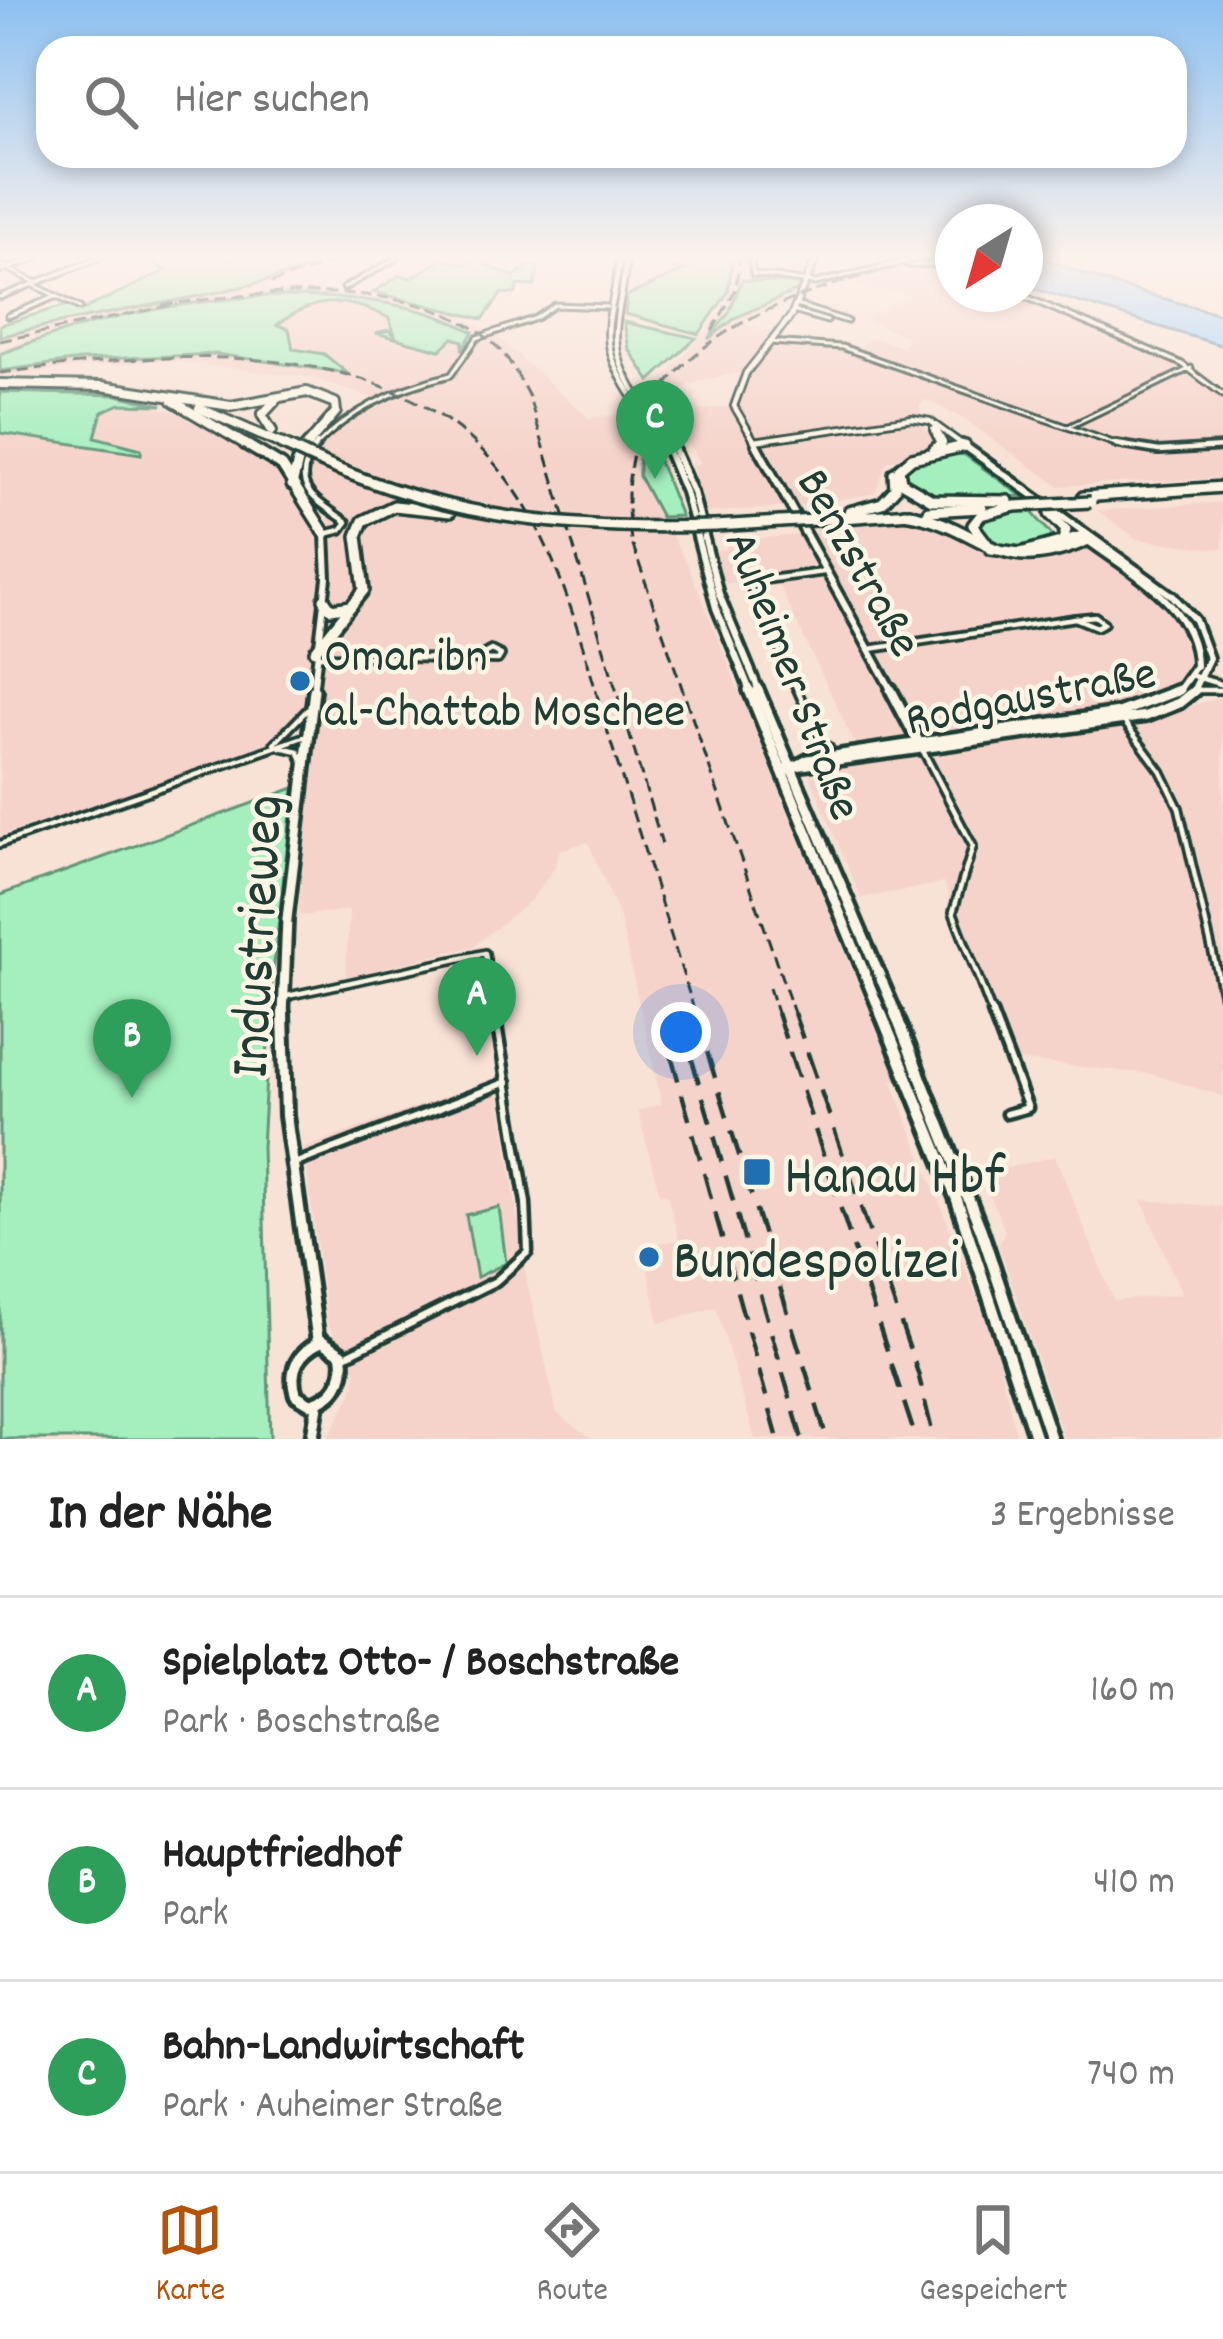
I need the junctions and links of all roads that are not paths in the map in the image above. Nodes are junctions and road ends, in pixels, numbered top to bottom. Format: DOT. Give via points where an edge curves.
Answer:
graph roads {
  1 [pos="516,325"];
  2 [pos="605,325"];
  3 [pos="613,325"];
  4 [pos="782,325"];
  5 [pos="1091,325"];
  6 [pos="770,342"];
  7 [pos="1191,368"];
  8 [pos="0,386"];
  9 [pos="632,391"];
  10 [pos="1223,395"];
  11 [pos="187,399"];
  12 [pos="173,401"];
  13 [pos="895,421"];
  14 [pos="657,425"];
  15 [pos="326,426"];
  16 [pos="1068,427"];
  17 [pos="935,430"];
  18 [pos="272,431"];
  19 [pos="754,441"];
  20 [pos="290,444"];
  21 [pos="960,446"];
  22 [pos="1223,447"];
  23 [pos="933,451"];
  24 [pos="292,484"];
  25 [pos="1223,490"];
  26 [pos="1011,504"];
  27 [pos="450,512"];
  28 [pos="849,512"];
  29 [pos="904,513"];
  30 [pos="1051,514"];
  31 [pos="815,517"];
  32 [pos="714,523"];
  33 [pos="326,534"];
  34 [pos="1088,539"];
  35 [pos="1062,543"];
  36 [pos="830,572"];
  37 [pos="324,599"];
  38 [pos="354,605"];
  39 [pos="1075,618"];
  40 [pos="870,649"];
  41 [pos="315,653"];
  42 [pos="475,659"];
  43 [pos="1193,676"];
  44 [pos="1201,684"];
  45 [pos="1223,688"];
  46 [pos="310,705"];
  47 [pos="1121,717"];
  48 [pos="908,722"];
  49 [pos="307,736"];
  50 [pos="285,737"];
  51 [pos="782,746"];
  52 [pos="829,747"];
  53 [pos="271,748"];
  54 [pos="922,748"];
  55 [pos="889,749"];
  56 [pos="811,764"];
  57 [pos="304,768"];
  58 [pos="788,773"];
  59 [pos="800,792"];
  60 [pos="0,844"];
  61 [pos="875,987"];
  62 [pos="1223,997"];
  63 [pos="283,998"];
  64 [pos="507,1082"];
  65 [pos="1006,1114"];
  66 [pos="293,1164"];
  67 [pos="318,1342"];
  68 [pos="343,1357"];
  69 [pos="318,1403"];
  70 [pos="312,1439"];
  71 [pos="1036,1439"];
  72 [pos="1051,1439"];
  1 -- 33 [label="street" via="477,338 449,376 405,387 328,432 302,472 309,495 347,522"];
  2 -- 9 [label="main road, Auheimer Straße" via="613,366"];
  3 -- 9 [label="main road, Auheimer Straße"];
  4 -- 6 [label="main road"];
  5 -- 7 [label="street"];
  6 -- 16 [label="street" via="842,347"];
  6 -- 19 [label="main road, Benzstraße" via="734,406"];
  7 -- 10 [label="street"];
  7 -- 16 [label="street"];
  8 -- 11 [label="highway" via="85,384"];
  8 -- 12 [label="highway"];
  9 -- 14 [label="main road, Auheimer Straße, bridge"];
  11 -- 15 [label="highway" via="237,406 319,393 337,406"];
  11 -- 18 [label="highway"];
  12 -- 20 [label="highway"];
  12 -- 24 [label="highway" via="278,463"];
  13 -- 17 [label="main road, Rodgaustraße"];
  13 -- 19 [label="main road, Rodgaustraße"];
  13 -- 21 [label="main road, Rodgaustraße" via="928,420"];
  14 -- 51 [label="main road, Auheimer Straße" via="687,474 716,587"];
  14 -- 58 [label="main road, Auheimer Straße" via="681,475 703,572"];
  15 -- 18 [label="highway" via="329,403 295,395 266,408"];
  15 -- 24 [label="highway" via="300,454"];
  16 -- 22 [label="street" via="1143,450"];
  17 -- 21 [label="main road, Rodgaustraße"];
  17 -- 23 [label="highway" via="943,442"];
  18 -- 20 [label="highway"];
  19 -- 36 [label="main road, Benzstraße"];
  20 -- 27 [label="highway, bridge" via="372,488"];
  20 -- 32 [label="highway, bridge" via="465,509 573,523"];
  21 -- 23 [label="highway"];
  21 -- 26 [label="highway" via="908,460 901,482 932,500"];
  21 -- 30 [label="main road, Rodgaustraße"];
  21 -- 34 [label="main road, Rodgaustraße"];
  23 -- 28 [label="highway" via="898,463 886,501"];
  24 -- 33 [label="highway"];
  25 -- 26 [label="highway, bridge"];
  26 -- 28 [label="highway"];
  26 -- 29 [label="highway"];
  26 -- 35 [label="highway" via="973,525 988,546 1012,554"];
  27 -- 32 [label="highway, bridge" via="573,528"];
  27 -- 38 [label="highway" via="409,505 379,510 360,525 365,586"];
  28 -- 31 [label="highway"];
  29 -- 31 [label="highway"];
  29 -- 34 [label="highway" via="948,521 1012,555"];
  30 -- 34 [label="main road, Rodgaustraße"];
  30 -- 35 [label="highway" via="1066,530"];
  31 -- 32 [label="highway, bridge"];
  33 -- 37 [label="main road, Industrieweg"];
  34 -- 35 [label="highway"];
  34 -- 43 [label="main road, Rodgaustraße" via="1182,617 1196,646"];
  34 -- 44 [label="main road, Rodgaustraße" via="1189,613 1208,649"];
  36 -- 40 [label="main road, Benzstraße"];
  36 -- 52 [label="street" via="748,582"];
  37 -- 38 [label="highway" via="331,609"];
  37 -- 41 [label="main road, Industrieweg"];
  38 -- 41 [label="highway"];
  39 -- 40 [label="street"];
  40 -- 48 [label="main road, Benzstraße"];
  41 -- 42 [label="street"];
  41 -- 46 [label="main road, Industrieweg"];
  43 -- 44 [label="street"];
  43 -- 47 [label="main road, Rodgaustraße" via="1176,695"];
  44 -- 45 [label="street"];
  44 -- 45 [label="street"];
  44 -- 47 [label="main road, Rodgaustraße" via="1169,709"];
  46 -- 49 [label="main road, Industrieweg"];
  46 -- 50 [label="street"];
  47 -- 54 [label="main road, Rodgaustraße"];
  47 -- 62 [label="street" via="1178,808"];
  48 -- 54 [label="main road, Benzstraße"];
  48 -- 55 [label="main road"];
  49 -- 50 [label="street"];
  49 -- 53 [label="street"];
  49 -- 57 [label="main road, Industrieweg"];
  50 -- 53 [label="street"];
  51 -- 56 [label="main road"];
  51 -- 58 [label="main road, Auheimer Straße"];
  53 -- 57 [label="street" via="298,751"];
  53 -- 60 [label="street"];
  54 -- 55 [label="main road, Rodgaustraße"];
  54 -- 56 [label="main road, Rodgaustraße"];
  54 -- 65 [label="street" via="973,846 953,912 1028,1108"];
  55 -- 56 [label="main road, Rodgaustraße"];
  56 -- 58 [label="main road, Rodgaustraße"];
  56 -- 59 [label="main road"];
  57 -- 63 [label="main road, Industrieweg"];
  58 -- 59 [label="main road, Auheimer Straße"];
  58 -- 61 [label="main road, Auheimer Straße"];
  59 -- 61 [label="main road, Auheimer Straße"];
  61 -- 71 [label="main road, Auheimer Straße" via="982,1268"];
  61 -- 72 [label="main road, Auheimer Straße" via="992,1255"];
  63 -- 64 [label="street" via="485,953"];
  63 -- 66 [label="main road, Industrieweg"];
  64 -- 66 [label="street"];
  64 -- 68 [label="street" via="531,1240 519,1265"];
  66 -- 67 [label="main road, Industrieweg"];
  67 -- 68 [label="main road"];
  67 -- 69 [label="main road" via="301,1353 292,1376 296,1395"];
  68 -- 69 [label="main road" via="340,1386"];
  69 -- 70 [label="main road"];
}
